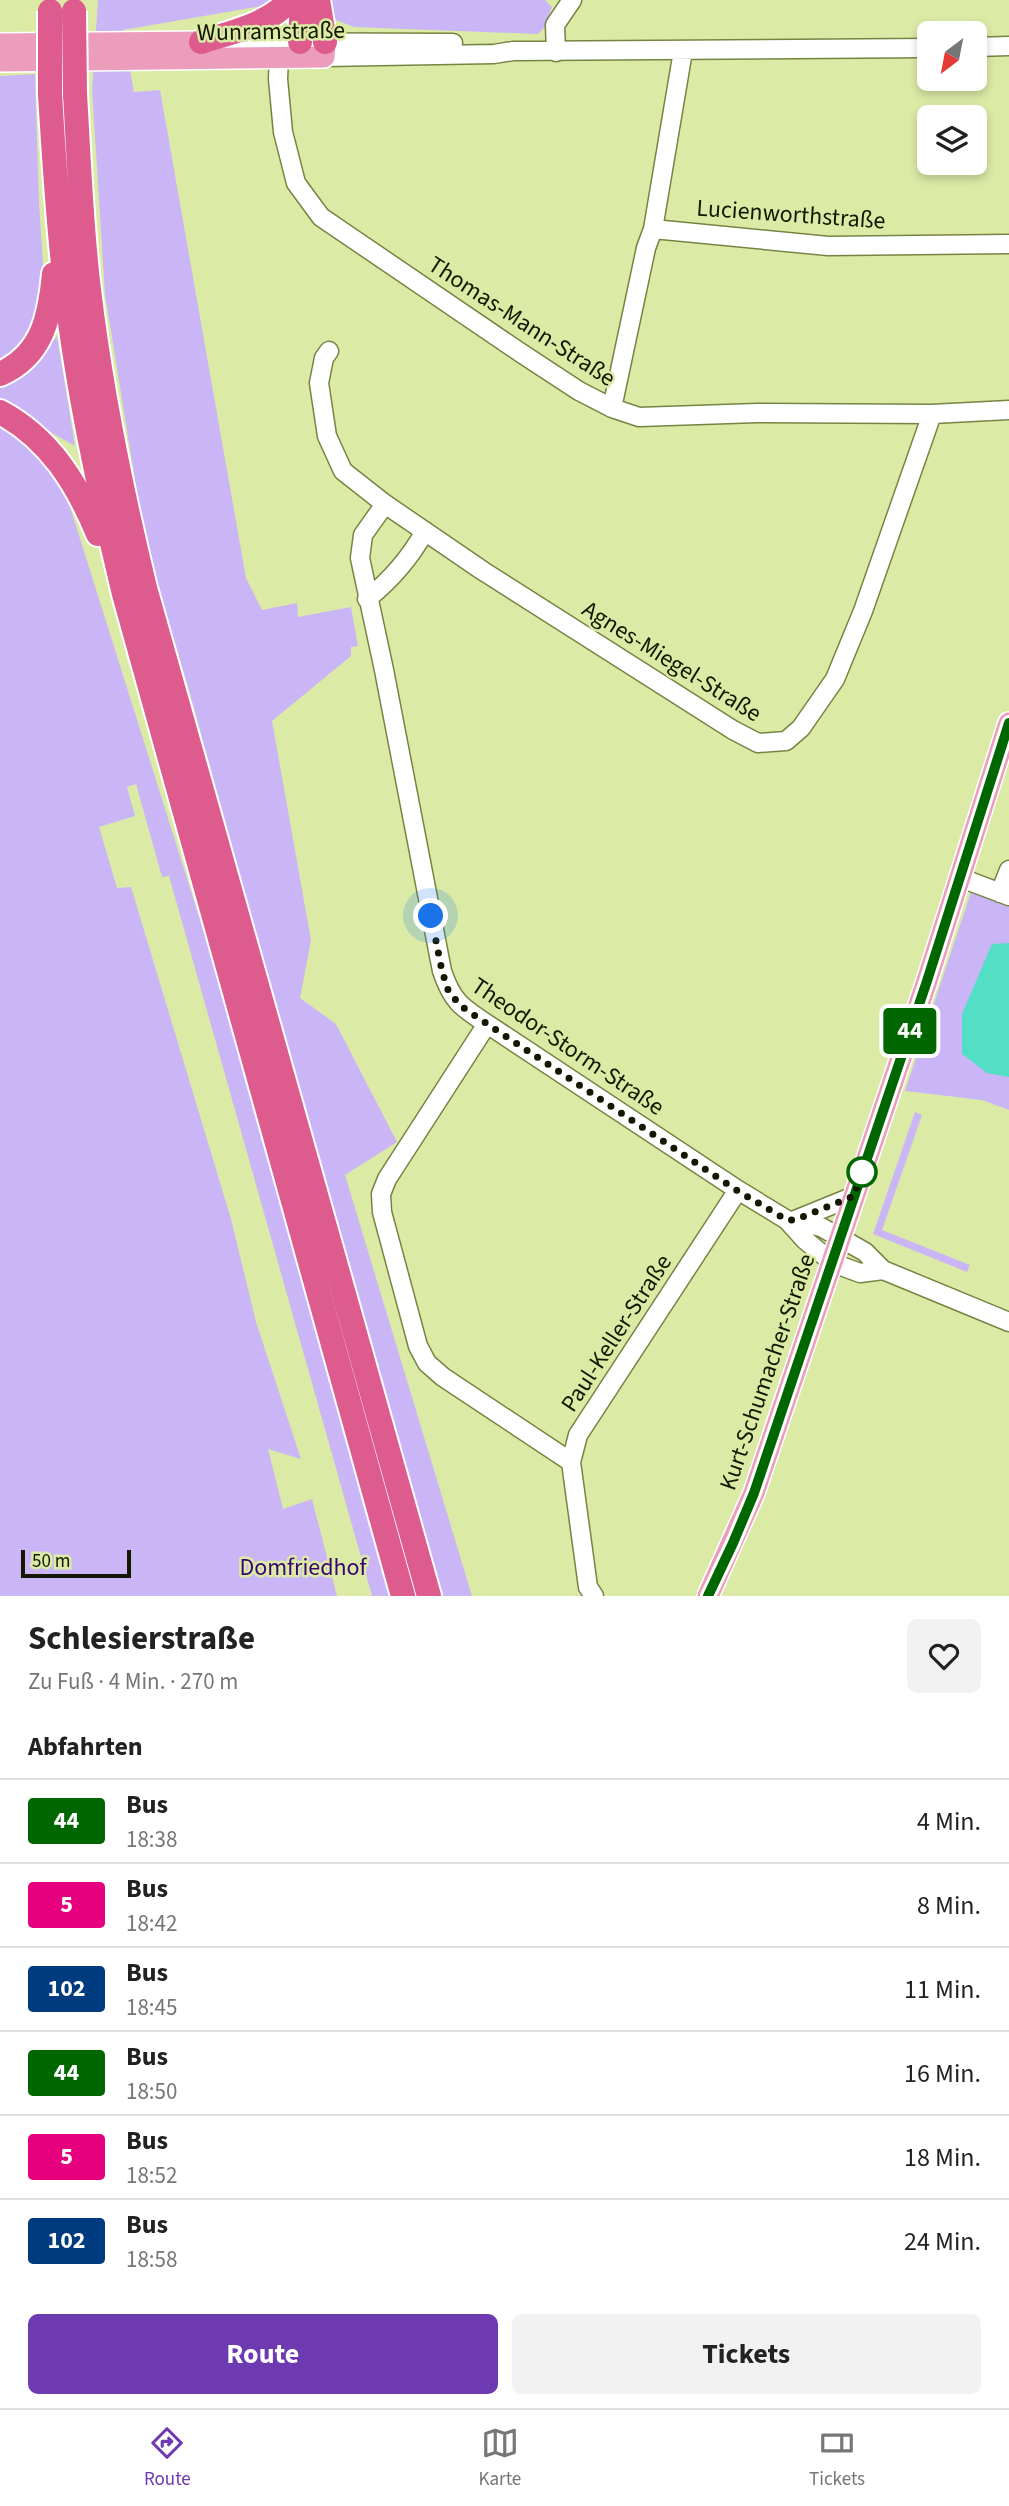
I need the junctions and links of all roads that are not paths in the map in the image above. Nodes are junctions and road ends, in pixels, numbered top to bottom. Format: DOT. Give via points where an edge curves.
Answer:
graph roads {
  1 [pos="290,0"];
  2 [pos="302,0"];
  3 [pos="318,0"];
  4 [pos="572,0"];
  5 [pos="62,5"];
  6 [pos="201,42"];
  7 [pos="0,44"];
  8 [pos="1009,46"];
  9 [pos="987,47"];
  10 [pos="917,48"];
  11 [pos="301,49"];
  12 [pos="325,49"];
  13 [pos="513,51"];
  14 [pos="682,51"];
  15 [pos="29,52"];
  16 [pos="556,52"];
  17 [pos="279,57"];
  18 [pos="0,61"];
  19 [pos="58,217"];
  20 [pos="653,229"];
  21 [pos="1009,244"];
  22 [pos="329,351"];
  23 [pos="0,374"];
  24 [pos="612,408"];
  25 [pos="1009,410"];
  26 [pos="0,412"];
  27 [pos="932,414"];
  28 [pos="385,504"];
  29 [pos="425,531"];
  30 [pos="124,594"];
  31 [pos="367,599"];
  32 [pos="1009,723"];
  33 [pos="1009,870"];
  34 [pos="961,878"];
  35 [pos="1005,894"];
  36 [pos="487,1024"];
  37 [pos="738,1191"];
  38 [pos="854,1196"];
  39 [pos="791,1220"];
  40 [pos="841,1238"];
  41 [pos="833,1263"];
  42 [pos="883,1270"];
  43 [pos="1009,1322"];
  44 [pos="571,1462"];
  45 [pos="403,1596"];
  46 [pos="429,1596"];
  47 [pos="594,1596"];
  48 [pos="708,1596"];
  1 -- 6 [label="highway" via="256,24"];
  2 -- 11 [label="highway"];
  3 -- 12 [label="highway"];
  4 -- 16 [label="street" via="555,25"];
  5 -- 19 [label="highway, bridge" via="50,94"];
  5 -- 46 [label="highway, bridge" via="75,94 89,289 128,514"];
  6 -- 11 [label="street, Wunramstraße"];
  6 -- 15 [label="main road, Wunramstraße"];
  7 -- 15 [label="main road"];
  8 -- 9 [label="street"];
  10 -- 14 [label="street, Wunramstraße"];
  11 -- 12 [label="main road, Wunramstraße"];
  11 -- 17 [label="main road, Wunramstraße"];
  12 -- 13 [label="street, Wunramstraße"];
  12 -- 13 [label="street, Wunramstraße" via="470,43"];
  13 -- 16 [label="street, Wunramstraße"];
  14 -- 16 [label="street, Wunramstraße"];
  14 -- 20 [label="street"];
  15 -- 17 [label="main road, Wunramstraße"];
  15 -- 18 [label="main road"];
  17 -- 24 [label="street, Thomas-Mann-Straße" via="283,132 296,183 321,216 521,353"];
  19 -- 23 [label="highway" via="47,323 23,360"];
  19 -- 30 [label="highway" via="90,444"];
  20 -- 21 [label="street, Lucienworthstraße" via="828,246"];
  20 -- 24 [label="street"];
  22 -- 28 [label="street, Agnes-Miegel-Straße" via="318,383 327,436 343,471"];
  24 -- 27 [label="street, Thomas-Mann-Straße" via="639,417"];
  25 -- 27 [label="street, Thomas-Mann-Straße"];
  26 -- 30 [label="highway" via="43,442 68,474"];
  27 -- 29 [label="street, Agnes-Miegel-Straße" via="849,649 835,679 786,741 758,743 733,730"];
  28 -- 29 [label="street, Agnes-Miegel-Straße"];
  28 -- 31 [label="street, Theodor-Storm-Straße" via="363,535 360,558"];
  29 -- 31 [label="street" via="414,551"];
  30 -- 45 [label="highway"];
  31 -- 36 [label="street, Theodor-Storm-Straße" via="442,971 449,993"];
  32 -- 34 [label="main road, Kurt-Schumacher-Straße"];
  33 -- 35 [label="street"];
  34 -- 35 [label="street"];
  34 -- 38 [label="main road, Kurt-Schumacher-Straße"];
  36 -- 37 [label="street, Theodor-Storm-Straße"];
  36 -- 44 [label="street" via="387,1179 382,1212 418,1346 428,1363"];
  37 -- 39 [label="street, Theodor-Storm-Straße"];
  37 -- 44 [label="street, Paul-Keller-Straße" via="579,1434"];
  38 -- 39 [label="street"];
  38 -- 40 [label="main road, Kurt-Schumacher-Straße"];
  39 -- 40 [label="street, Theodor-Storm-Straße" via="821,1227"];
  39 -- 41 [label="street, Theodor-Storm-Straße" via="805,1240"];
  40 -- 41 [label="main road, Kurt-Schumacher-Straße"];
  40 -- 42 [label="street, Theodor-Storm-Straße"];
  41 -- 42 [label="street" via="860,1273"];
  41 -- 48 [label="main road, Kurt-Schumacher-Straße" via="754,1493"];
  42 -- 43 [label="street"];
  44 -- 47 [label="street, Paul-Keller-Straße" via="588,1587"];
}
